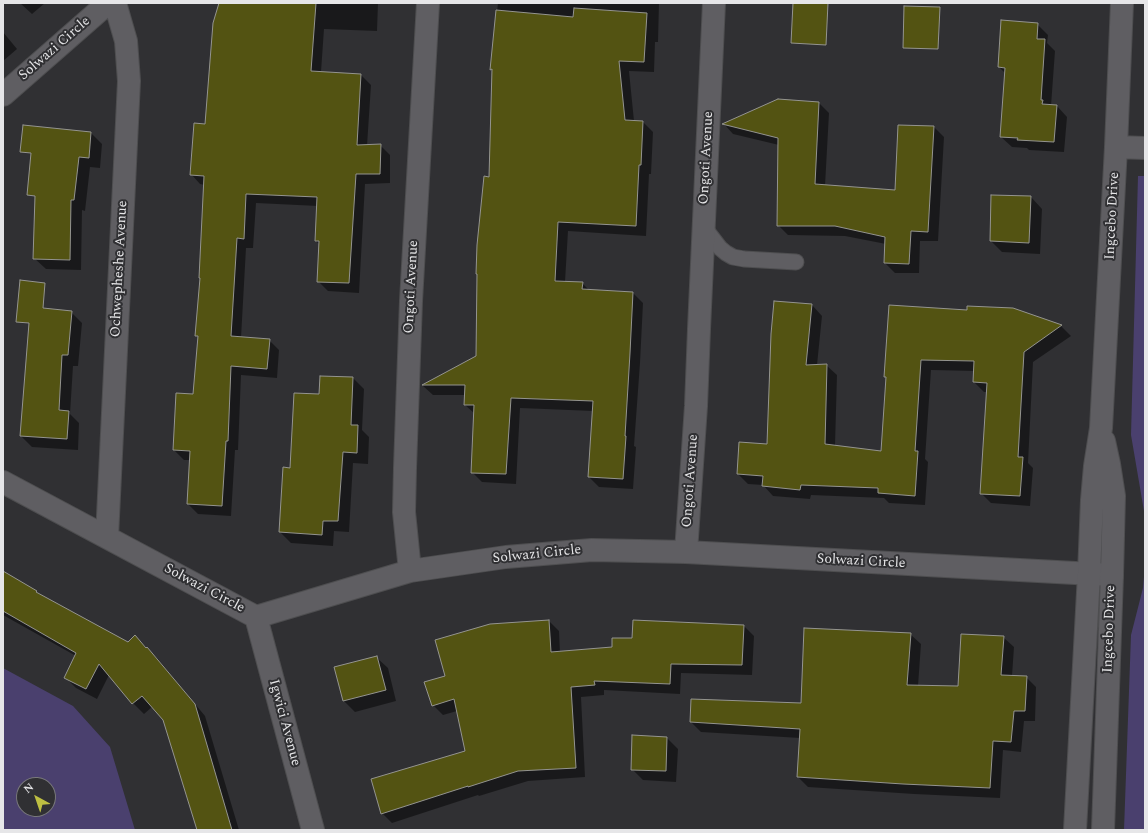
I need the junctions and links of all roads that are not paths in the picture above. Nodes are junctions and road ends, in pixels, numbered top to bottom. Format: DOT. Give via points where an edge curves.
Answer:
graph roads {
  1 [pos="108,3"];
  2 [pos="115,3"];
  3 [pos="428,3"];
  4 [pos="714,3"];
  5 [pos="1122,3"];
  6 [pos="3,95"];
  7 [pos="1116,147"];
  8 [pos="1145,148"];
  9 [pos="703,226"];
  10 [pos="796,262"];
  11 [pos="1101,428"];
  12 [pos="3,482"];
  13 [pos="108,537"];
  14 [pos="686,552"];
  15 [pos="410,571"];
  16 [pos="1089,574"];
  17 [pos="1112,575"];
  18 [pos="256,617"];
  19 [pos="313,830"];
  20 [pos="1075,830"];
  21 [pos="1103,830"];
  1 -- 6 [label="street, Solwazi Circle"];
  2 -- 13 [label="street, Ochwepheshe Avenue" via="126,41 129,81"];
  3 -- 15 [label="street, Ongoti Avenue" via="411,293 405,460 404,512"];
  4 -- 9 [label="street, Ongoti Avenue"];
  5 -- 7 [label="street, Ingcebo Drive"];
  7 -- 8 [label="street"];
  7 -- 11 [label="street, Ingcebo Drive"];
  9 -- 10 [label="lane" via="720,248 733,257"];
  9 -- 14 [label="street, Ongoti Avenue" via="696,406"];
  11 -- 16 [label="street, Ingcebo Drive" via="1095,466"];
  11 -- 17 [label="street, Ingcebo Drive" via="1110,464 1114,496"];
  12 -- 13 [label="street, Solwazi Circle"];
  13 -- 18 [label="street, Solwazi Circle"];
  14 -- 15 [label="street, Solwazi Circle" via="592,550 506,557"];
  14 -- 16 [label="street, Solwazi Circle"];
  15 -- 18 [label="street, Solwazi Circle"];
  16 -- 17 [label="street, Solwazi Circle"];
  16 -- 20 [label="street, Ingcebo Drive"];
  17 -- 21 [label="street, Ingcebo Drive"];
  18 -- 19 [label="street, Igwici Avenue"];
}
